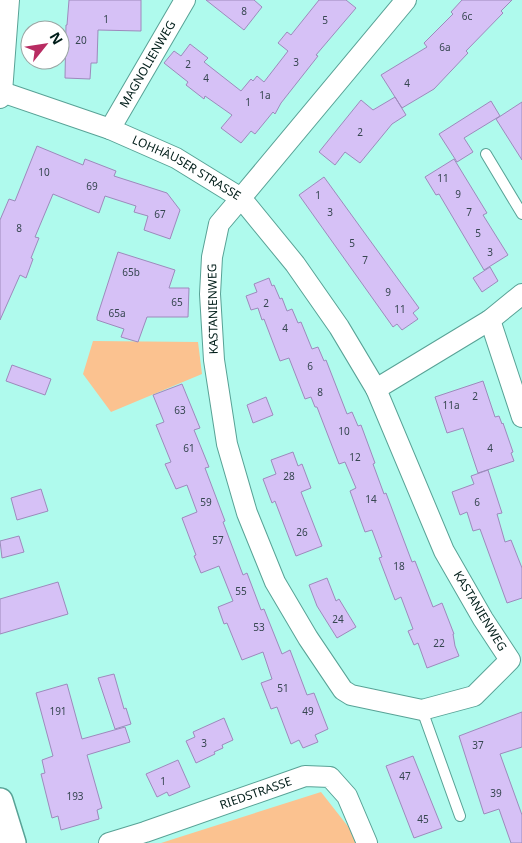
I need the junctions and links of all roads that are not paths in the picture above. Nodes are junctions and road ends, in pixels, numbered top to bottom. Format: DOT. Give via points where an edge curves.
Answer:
graph roads {
  1 [pos="9,0"];
  2 [pos="185,0"];
  3 [pos="406,0"];
  4 [pos="1,95"];
  5 [pos="110,129"];
  6 [pos="486,154"];
  7 [pos="241,198"];
  8 [pos="522,214"];
  9 [pos="522,294"];
  10 [pos="490,320"];
  11 [pos="376,389"];
  12 [pos="522,417"];
  13 [pos="518,662"];
  14 [pos="422,710"];
  15 [pos="0,801"];
  16 [pos="460,816"];
  17 [pos="13,843"];
  18 [pos="109,843"];
  19 [pos="367,843"];
  1 -- 4 [label="street"];
  2 -- 5 [label="street, MAGNOLIENWEG"];
  3 -- 7 [label="street, LOHHÄUSER STRASSE"];
  4 -- 5 [label="street, LOHHÄUSER STRASSE"];
  5 -- 7 [label="street, LOHHÄUSER STRASSE" via="176,158"];
  6 -- 8 [label="lane"];
  7 -- 11 [label="street, KASTANIENWEG" via="340,326"];
  7 -- 14 [label="street, KASTANIENWEG" via="219,224 212,257 210,294 214,360 227,444 247,513 275,582 343,690 351,695"];
  9 -- 10 [label="street"];
  10 -- 11 [label="street"];
  10 -- 12 [label="street"];
  11 -- 13 [label="street, KASTANIENWEG" via="444,551 483,619"];
  13 -- 14 [label="street, KASTANIENWEG" via="474,696"];
  14 -- 16 [label="lane"];
  15 -- 17 [label="street"];
  18 -- 19 [label="street, RIEDSTRASSE" via="306,776 330,777 347,796"];
}
